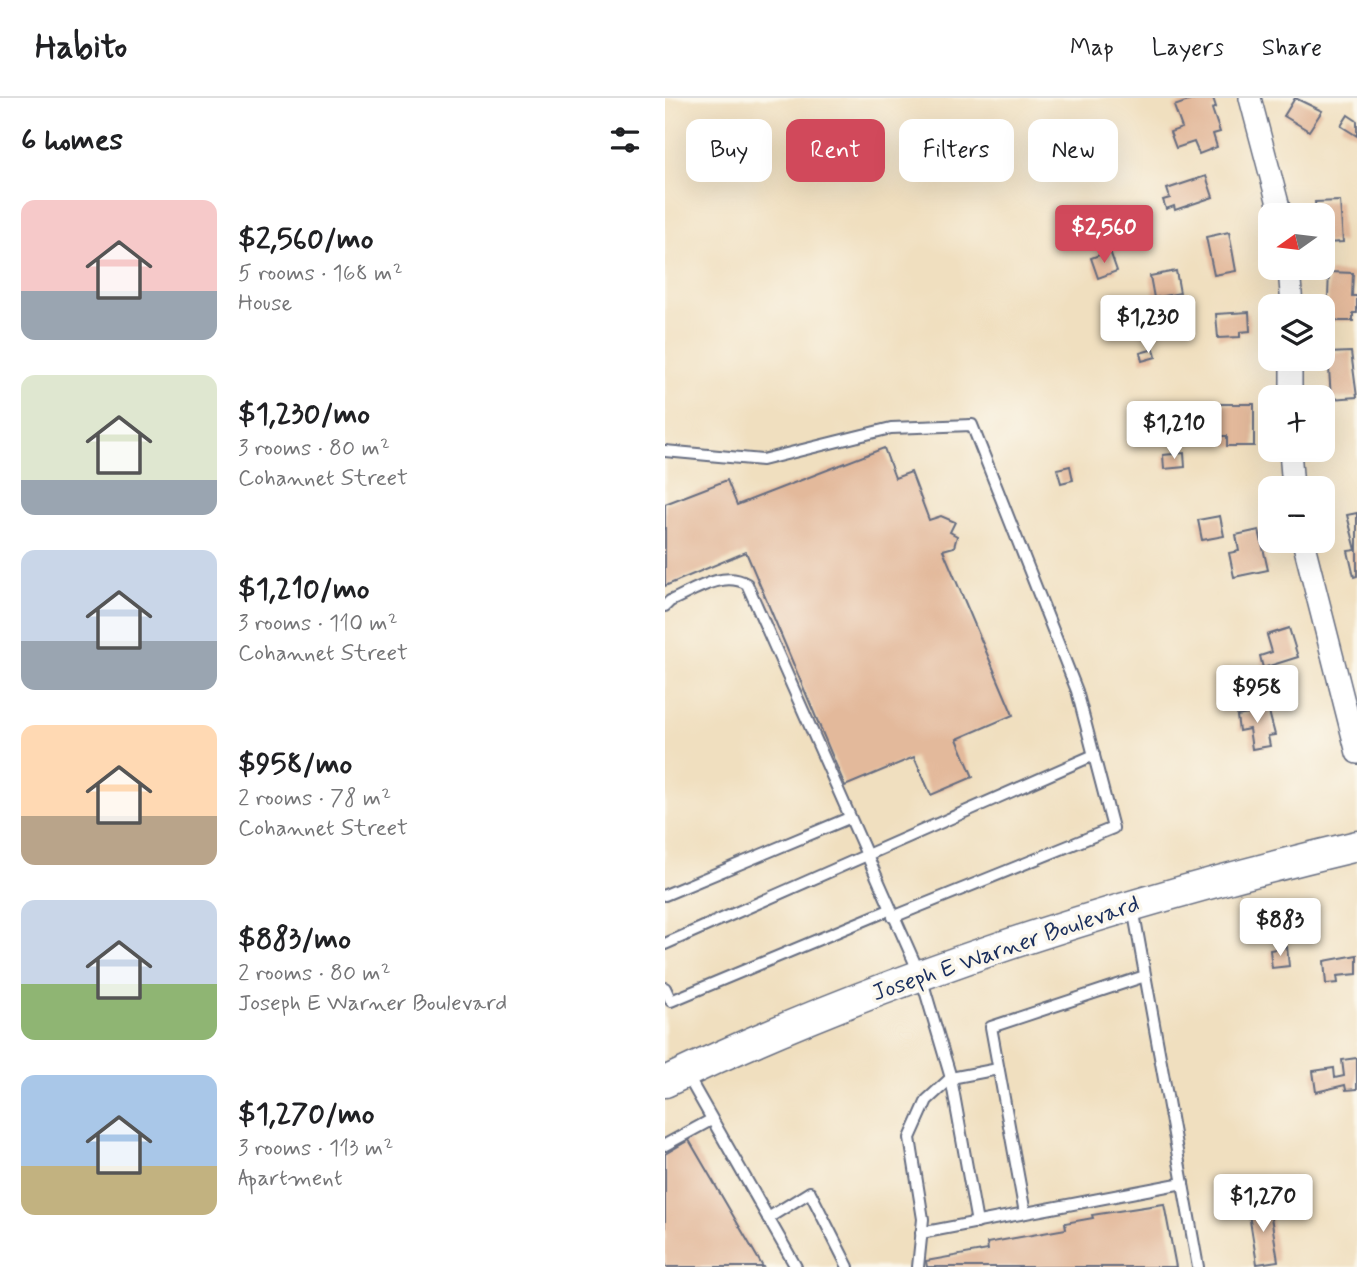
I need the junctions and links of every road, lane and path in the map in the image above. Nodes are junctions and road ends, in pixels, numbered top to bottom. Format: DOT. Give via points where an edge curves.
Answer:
graph roads {
  1 [pos="1250,98"];
  2 [pos="1278,203"];
  3 [pos="665,451"];
  4 [pos="1306,553"];
  5 [pos="665,606"];
  6 [pos="1357,684"];
  7 [pos="1345,711"];
  8 [pos="1357,753"];
  9 [pos="1094,755"];
  10 [pos="849,818"];
  11 [pos="1357,846"];
  12 [pos="866,857"];
  13 [pos="665,895"];
  14 [pos="1132,905"];
  15 [pos="891,914"];
  16 [pos="665,944"];
  17 [pos="1145,976"];
  18 [pos="921,977"];
  19 [pos="665,988"];
  20 [pos="998,1069"];
  21 [pos="675,1077"];
  22 [pos="951,1079"];
  23 [pos="711,1120"];
  24 [pos="665,1145"];
  25 [pos="1183,1183"];
  26 [pos="1025,1213"];
  27 [pos="768,1217"];
  28 [pos="977,1223"];
  29 [pos="922,1233"];
  30 [pos="796,1267"];
  31 [pos="848,1267"];
  32 [pos="918,1267"];
  33 [pos="1198,1267"];
  1 -- 2 [label="street"];
  3 -- 9 [label="lane" via="762,460 891,428 972,425 1077,691"];
  4 -- 7 [label="street"];
  5 -- 10 [label="lane" via="718,580 730,578 747,584"];
  6 -- 7 [label="street"];
  7 -- 8 [label="street"];
  9 -- 12 [label="lane"];
  9 -- 15 [label="lane" via="1113,828"];
  10 -- 12 [label="lane"];
  10 -- 13 [label="lane"];
  11 -- 14 [label="main road, Joseph E Warner Boulevard"];
  12 -- 15 [label="lane"];
  12 -- 16 [label="lane"];
  14 -- 17 [label="lane"];
  14 -- 18 [label="main road, Joseph E Warner Boulevard"];
  15 -- 18 [label="lane"];
  15 -- 19 [label="lane" via="671,1001"];
  17 -- 20 [label="lane" via="991,1027"];
  17 -- 25 [label="lane"];
  18 -- 21 [label="main road, Joseph E Warner Boulevard" via="744,1045"];
  18 -- 22 [label="lane"];
  20 -- 22 [label="lane"];
  20 -- 26 [label="lane"];
  21 -- 23 [label="lane"];
  22 -- 28 [label="lane"];
  22 -- 29 [label="lane" via="927,1100 910,1139"];
  23 -- 24 [label="lane"];
  23 -- 27 [label="lane"];
  25 -- 26 [label="lane"];
  25 -- 33 [label="lane"];
  26 -- 28 [label="lane"];
  27 -- 30 [label="lane"];
  27 -- 31 [label="lane" via="810,1192"];
  28 -- 29 [label="lane"];
  29 -- 32 [label="lane"];
}
